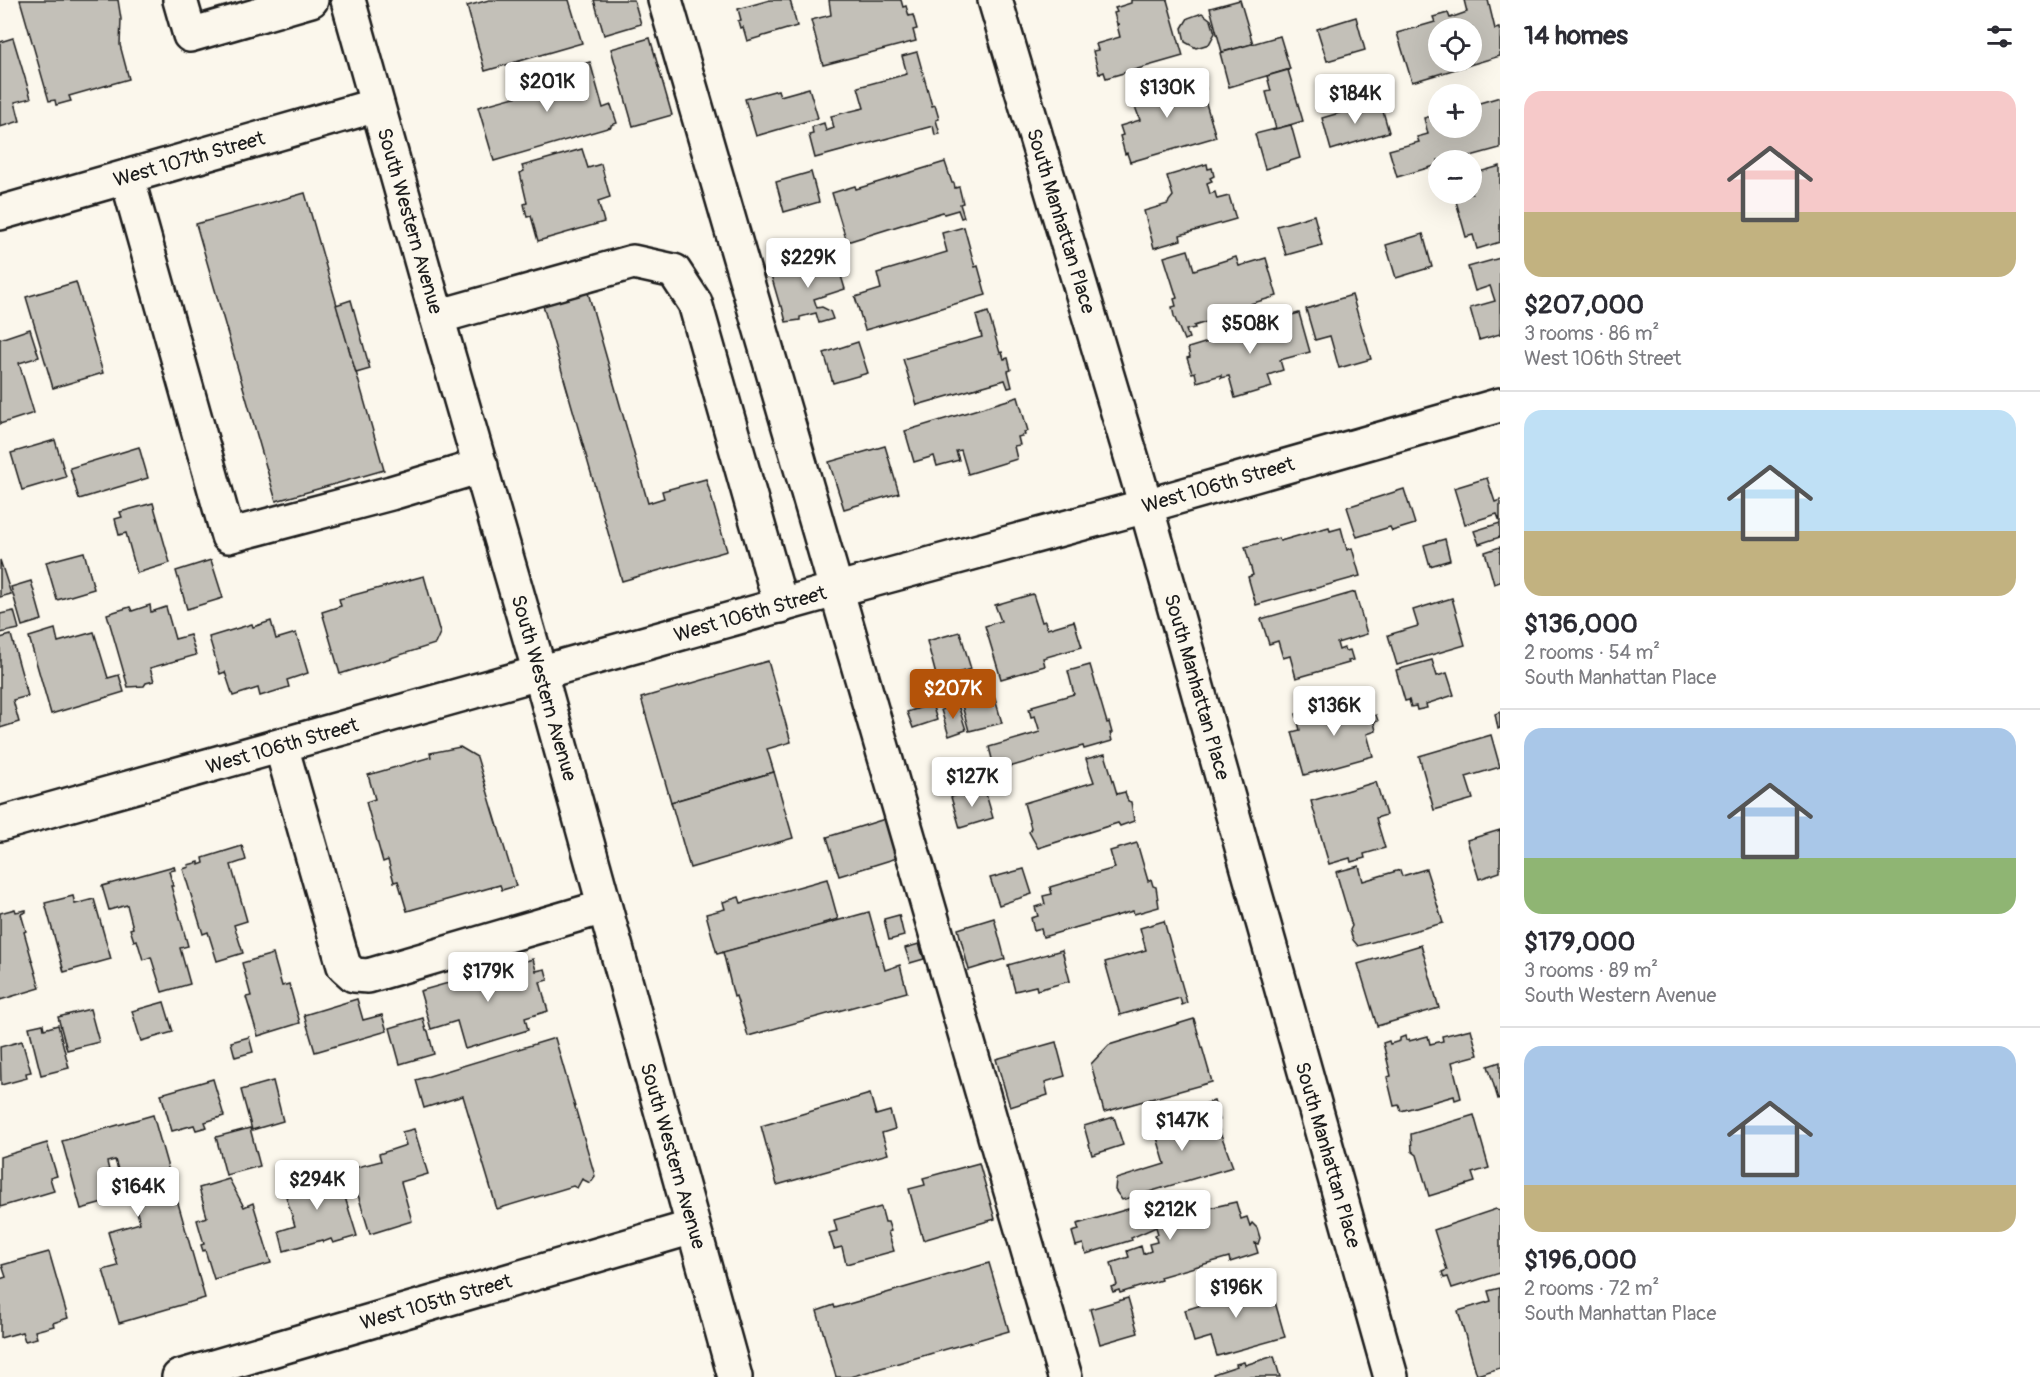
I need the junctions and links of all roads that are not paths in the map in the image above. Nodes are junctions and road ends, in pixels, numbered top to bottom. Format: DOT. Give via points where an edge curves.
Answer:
graph roads {
  1 [pos="180,0"];
  2 [pos="311,0"];
  3 [pos="348,0"];
  4 [pos="665,0"];
  5 [pos="995,0"];
  6 [pos="377,105"];
  7 [pos="127,177"];
  8 [pos="0,213"];
  9 [pos="437,317"];
  10 [pos="1500,405"];
  11 [pos="481,466"];
  12 [pos="1146,506"];
  13 [pos="835,590"];
  14 [pos="780,606"];
  15 [pos="540,673"];
  16 [pos="281,746"];
  17 [pos="0,824"];
  18 [pos="604,907"];
  19 [pos="693,1227"];
  20 [pos="179,1377"];
  21 [pos="735,1377"];
  22 [pos="1065,1377"];
  23 [pos="1391,1377"];
  1 -- 2 [label="street" via="190,35"];
  3 -- 6 [label="street, South Western Avenue"];
  4 -- 13 [label="street"];
  5 -- 12 [label="street, South Manhattan Place"];
  6 -- 7 [label="street, West 107th Street"];
  6 -- 9 [label="street, South Western Avenue"];
  7 -- 8 [label="street, West 107th Street"];
  7 -- 11 [label="street" via="228,536"];
  9 -- 11 [label="street, South Western Avenue"];
  9 -- 14 [label="street" via="633,262 674,271 695,303"];
  10 -- 12 [label="street, West 106th Street"];
  11 -- 15 [label="street, South Western Avenue"];
  12 -- 13 [label="street, West 106th Street"];
  12 -- 23 [label="street, South Manhattan Place"];
  13 -- 14 [label="street, West 106th Street"];
  13 -- 22 [label="street"];
  14 -- 15 [label="street, West 106th Street"];
  15 -- 16 [label="street, West 106th Street"];
  15 -- 18 [label="street, South Western Avenue"];
  16 -- 17 [label="street, West 106th Street"];
  16 -- 18 [label="street" via="344,966 354,975 368,976"];
  18 -- 19 [label="street, South Western Avenue"];
  19 -- 20 [label="street, West 105th Street"];
  19 -- 21 [label="street, South Western Avenue"];
}
